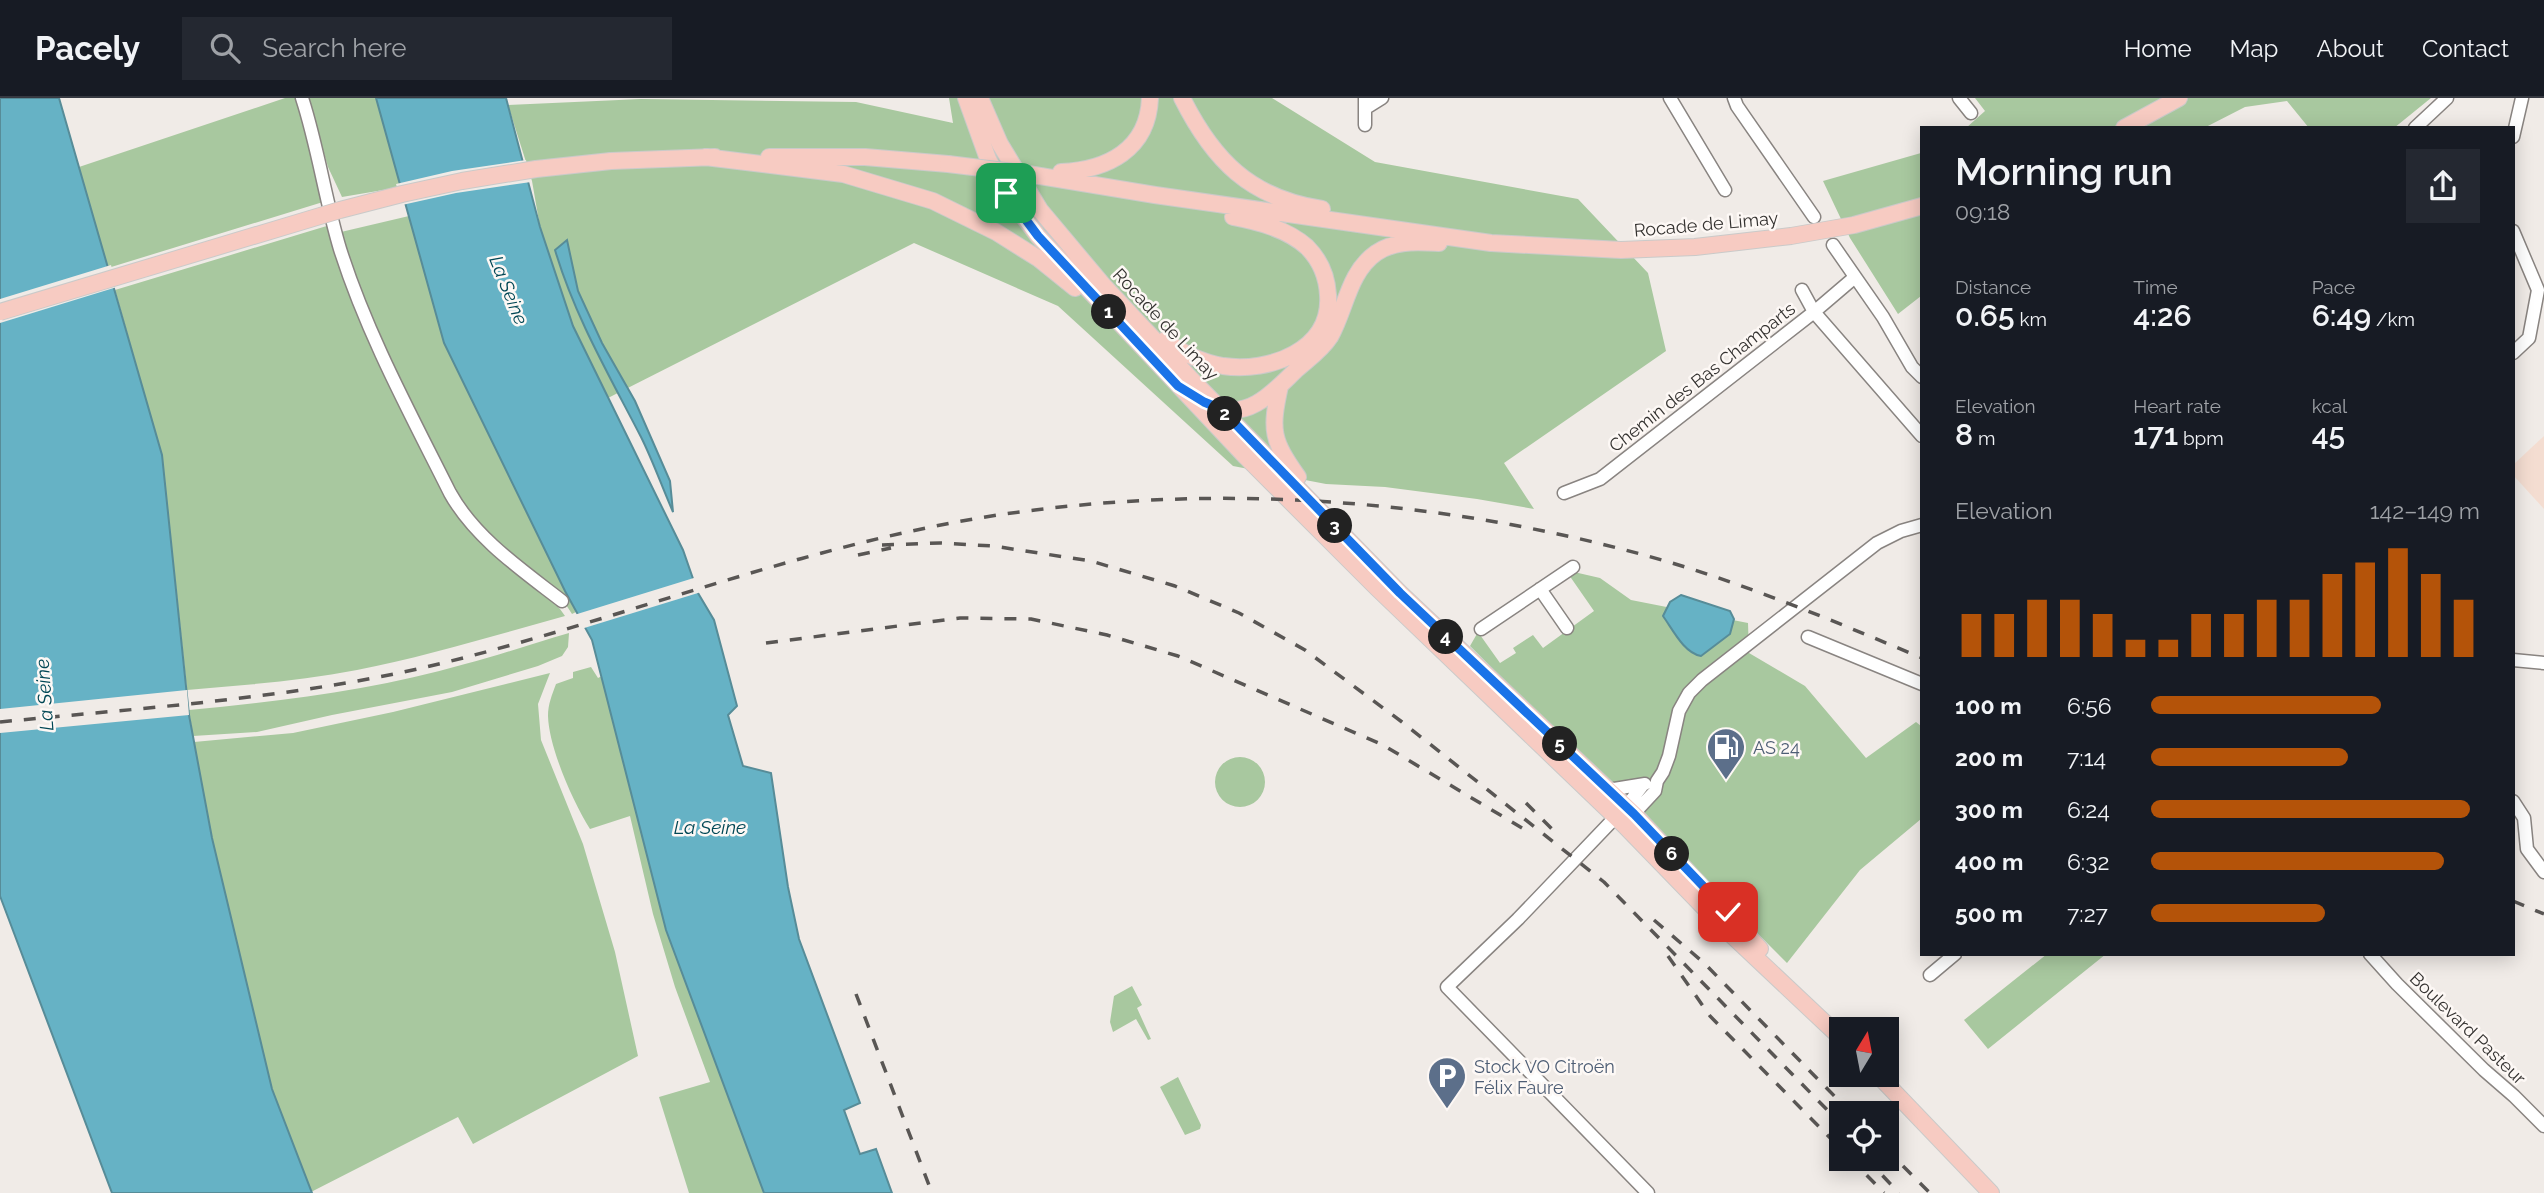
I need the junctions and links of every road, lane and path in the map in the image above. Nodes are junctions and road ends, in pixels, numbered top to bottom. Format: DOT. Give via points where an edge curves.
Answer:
graph roads {
  1 [pos="302,98"];
  2 [pos="966,98"];
  3 [pos="980,98"];
  4 [pos="988,98"];
  5 [pos="1150,98"];
  6 [pos="1182,98"];
  7 [pos="1382,98"];
  8 [pos="1670,98"];
  9 [pos="1734,98"];
  10 [pos="1959,98"];
  11 [pos="2179,98"];
  12 [pos="2447,98"];
  13 [pos="2522,98"];
  14 [pos="1365,103"];
  15 [pos="1971,113"];
  16 [pos="1365,125"];
  17 [pos="2127,126"];
  18 [pos="2417,126"];
  19 [pos="2515,128"];
  20 [pos="705,157"];
  21 [pos="1009,159"];
  22 [pos="1026,173"];
  23 [pos="1725,190"];
  24 [pos="1155,195"];
  25 [pos="1920,207"];
  26 [pos="1814,217"];
  27 [pos="1416,231"];
  28 [pos="2515,236"];
  29 [pos="1491,243"];
  30 [pos="1833,245"];
  31 [pos="1855,277"];
  32 [pos="1103,285"];
  33 [pos="1802,290"];
  34 [pos="0,312"];
  35 [pos="1814,312"];
  36 [pos="2515,351"];
  37 [pos="1152,357"];
  38 [pos="1920,375"];
  39 [pos="1178,386"];
  40 [pos="1280,387"];
  41 [pos="1221,409"];
  42 [pos="1920,434"];
  43 [pos="1564,493"];
  44 [pos="1324,514"];
  45 [pos="1920,526"];
  46 [pos="1573,567"];
  47 [pos="1540,590"];
  48 [pos="562,601"];
  49 [pos="1567,628"];
  50 [pos="1481,629"];
  51 [pos="1808,637"];
  52 [pos="2515,660"];
  53 [pos="2544,663"];
  54 [pos="1920,683"];
  55 [pos="1657,781"];
  56 [pos="1642,786"];
  57 [pos="1608,790"];
  58 [pos="2515,804"];
  59 [pos="1625,815"];
  60 [pos="2544,872"];
  61 [pos="1953,956"];
  62 [pos="2372,956"];
  63 [pos="1930,975"];
  64 [pos="1829,1026"];
  65 [pos="1889,1087"];
  66 [pos="2544,1126"];
  67 [pos="1648,1193"];
  68 [pos="1991,1193"];
  1 -- 48 [label="street" via="340,248 380,354 450,492 474,527"];
  2 -- 37 [label="main road, Rocade de Limay" via="1006,193 1038,236"];
  3 -- 21 [label="main road, Rocade de Limay"];
  4 -- 21 [label="main road"];
  5 -- 22 [label="main road" via="1141,133 1116,158 1086,171"];
  6 -- 27 [label="main road" via="1219,157 1270,194"];
  7 -- 14 [label="street"];
  8 -- 23 [label="street"];
  9 -- 26 [label="street"];
  10 -- 15 [label="street"];
  11 -- 17 [label="main road"];
  12 -- 18 [label="street"];
  13 -- 19 [label="street"];
  14 -- 16 [label="street"];
  20 -- 22 [label="main road, bridge" via="864,157"];
  20 -- 34 [label="main road, bridge" via="611,161 462,181 352,206"];
  20 -- 37 [label="main road" via="843,174 959,212 1039,259"];
  21 -- 32 [label="main road, Rocade de Limay" via="1040,210"];
  22 -- 24 [label="main road"];
  24 -- 27 [label="main road"];
  24 -- 32 [label="main road" via="1253,221 1300,242 1317,259 1328,286 1327,313 1320,330 1306,346 1282,361 1239,368 1210,363 1180,352"];
  25 -- 29 [label="main road, Rocade de Limay" via="1854,225 1695,247 1621,250"];
  27 -- 29 [label="main road"];
  28 -- 36 [label="street" via="2538,290 2529,338"];
  29 -- 40 [label="main road" via="1406,242 1375,254 1358,271 1324,346"];
  30 -- 31 [label="street"];
  31 -- 35 [label="street, Chemin des Bas Champarts"];
  31 -- 38 [label="street"];
  32 -- 41 [label="main road, Rocade de Limay"];
  33 -- 35 [label="street"];
  35 -- 42 [label="street"];
  35 -- 43 [label="street, Chemin des Bas Champarts" via="1600,479"];
  37 -- 39 [label="main road, Rocade de Limay"];
  39 -- 41 [label="main road"];
  39 -- 59 [label="main road, Rocade de Limay" via="1442,652"];
  40 -- 41 [label="main road" via="1252,406"];
  40 -- 44 [label="main road" via="1273,418 1275,438"];
  41 -- 44 [label="main road, Rocade de Limay"];
  44 -- 57 [label="main road, Rocade de Limay" via="1400,593"];
  45 -- 55 [label="street" via="1877,543 1702,680 1679,711 1669,756"];
  46 -- 47 [label="street"];
  47 -- 49 [label="street"];
  47 -- 50 [label="street"];
  51 -- 54 [label="street"];
  52 -- 53 [label="street"];
  55 -- 56 [label="street"];
  55 -- 59 [label="street" via="1656,791"];
  56 -- 57 [label="street"];
  56 -- 59 [label="street"];
  57 -- 59 [label="main road, Rocade de Limay"];
  58 -- 60 [label="street" via="2524,818 2527,849"];
  59 -- 64 [label="main road, Rocade de Limay" via="1728,912"];
  59 -- 67 [label="street" via="1447,987"];
  61 -- 63 [label="street"];
  62 -- 66 [label="street, Boulevard Pasteur"];
  65 -- 68 [label="main road"];
}
